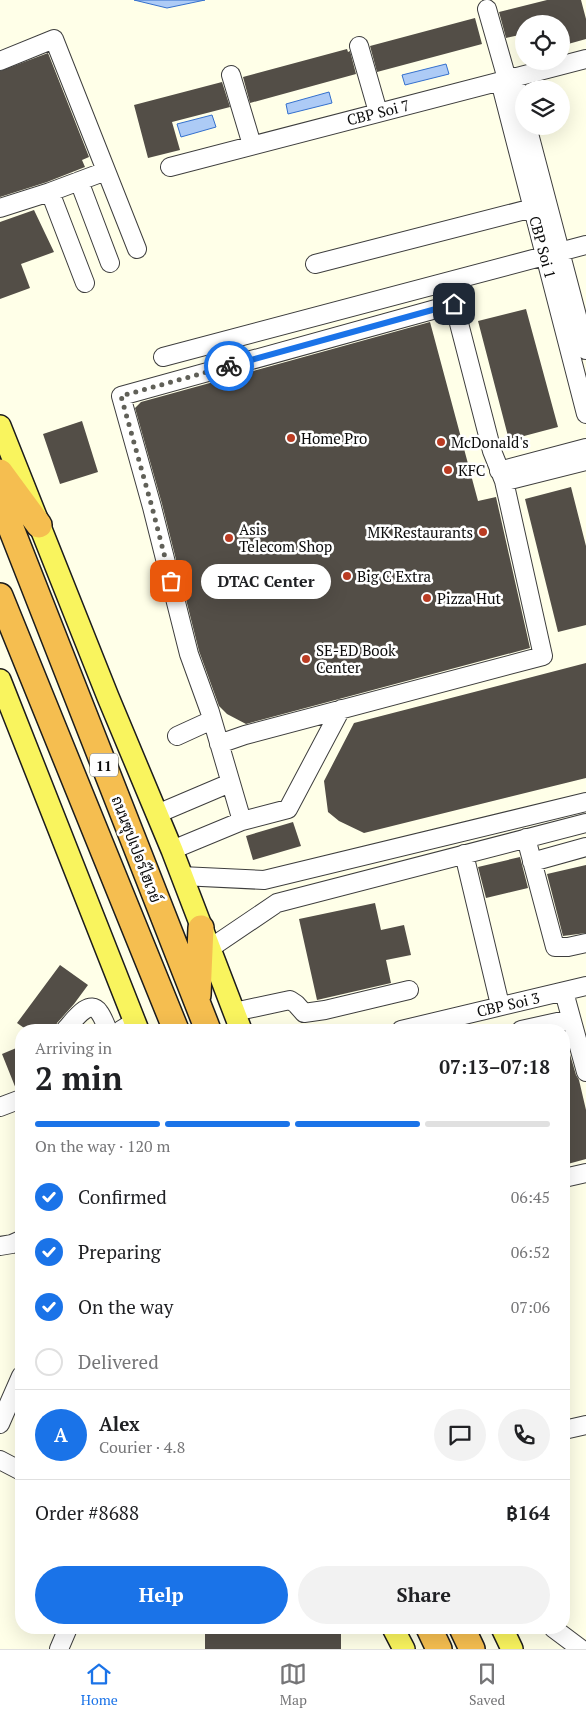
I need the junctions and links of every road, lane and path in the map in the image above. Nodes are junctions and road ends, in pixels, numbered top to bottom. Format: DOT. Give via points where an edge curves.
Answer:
graph roads {
  1 [pos="487,9"];
  2 [pos="359,46"];
  3 [pos="586,59"];
  4 [pos="0,61"];
  5 [pos="231,75"];
  6 [pos="507,79"];
  7 [pos="515,96"];
  8 [pos="378,112"];
  9 [pos="528,135"];
  10 [pos="252,145"];
  11 [pos="170,167"];
  12 [pos="106,171"];
  13 [pos="79,181"];
  14 [pos="50,192"];
  15 [pos="0,208"];
  16 [pos="533,208"];
  17 [pos="586,245"];
  18 [pos="137,249"];
  19 [pos="553,254"];
  20 [pos="110,263"];
  21 [pos="315,264"];
  22 [pos="85,283"];
  23 [pos="586,350"];
  24 [pos="163,357"];
  25 [pos="586,414"];
  26 [pos="0,426"];
  27 [pos="586,448"];
  28 [pos="586,461"];
  29 [pos="0,472"];
  30 [pos="501,476"];
  31 [pos="0,500"];
  32 [pos="39,524"];
  33 [pos="2,604"];
  34 [pos="0,680"];
  35 [pos="341,709"];
  36 [pos="212,720"];
  37 [pos="177,736"];
  38 [pos="219,744"];
  39 [pos="230,783"];
  40 [pos="586,802"];
  41 [pos="157,814"];
  42 [pos="242,821"];
  43 [pos="586,823"];
  44 [pos="526,838"];
  45 [pos="586,848"];
  46 [pos="172,850"];
  47 [pos="464,854"];
  48 [pos="532,862"];
  49 [pos="181,876"];
  50 [pos="264,880"];
  51 [pos="277,902"];
  52 [pos="205,938"];
  53 [pos="586,943"];
  54 [pos="586,986"];
  55 [pos="409,990"];
  56 [pos="564,992"];
  57 [pos="197,1004"];
  58 [pos="500,1005"];
  59 [pos="572,1019"];
  60 [pos="237,1021"];
  61 [pos="70,1024"];
  62 [pos="105,1024"];
  63 [pos="130,1024"];
  64 [pos="174,1024"];
  65 [pos="205,1024"];
  66 [pos="425,1024"];
  67 [pos="549,1024"];
  68 [pos="586,1072"];
  69 [pos="15,1101"];
  70 [pos="0,1107"];
  71 [pos="586,1173"];
  72 [pos="570,1177"];
  73 [pos="15,1243"];
  74 [pos="0,1246"];
  75 [pos="15,1390"];
  76 [pos="0,1424"];
  77 [pos="586,1425"];
  78 [pos="570,1429"];
  79 [pos="0,1460"];
  80 [pos="15,1468"];
  81 [pos="65,1634"];
  82 [pos="396,1634"];
  83 [pos="432,1634"];
  84 [pos="465,1634"];
  85 [pos="505,1634"];
  86 [pos="561,1634"];
  87 [pos="59,1649"];
  88 [pos="404,1649"];
  89 [pos="439,1649"];
  90 [pos="472,1649"];
  91 [pos="512,1649"];
  92 [pos="581,1649"];
  1 -- 6 [label="street"];
  2 -- 8 [label="street"];
  3 -- 6 [label="street, CBP Soi 7"];
  4 -- 12 [label="street" via="54,39"];
  5 -- 10 [label="street"];
  6 -- 7 [label="street"];
  6 -- 8 [label="street, CBP Soi 7"];
  6 -- 16 [label="street, CBP Soi 1"];
  8 -- 10 [label="street, CBP Soi 7"];
  9 -- 19 [label="street, CBP Soi 1"];
  10 -- 11 [label="street, CBP Soi 7"];
  12 -- 13 [label="street"];
  12 -- 18 [label="street"];
  13 -- 14 [label="street"];
  13 -- 20 [label="street"];
  14 -- 15 [label="street"];
  14 -- 22 [label="street"];
  16 -- 19 [label="street, CBP Soi 1"];
  16 -- 21 [label="street"];
  17 -- 19 [label="street"];
  19 -- 23 [label="street, CBP Soi 1"];
  19 -- 24 [label="street"];
  19 -- 25 [label="street, CBP Soi 1"];
  26 -- 32 [label="main road"];
  27 -- 30 [label="street"];
  28 -- 30 [label="street"];
  29 -- 32 [label="highway"];
  30 -- 35 [label="street" via="543,656"];
  30 -- 36 [label="street" via="454,304 121,396 189,654"];
  31 -- 57 [label="highway, ถนนซุปเปอร์ไฮเวย์ / 11"];
  32 -- 41 [label="main road"];
  33 -- 64 [label="highway, ถนนซุปเปอร์ไฮเวย์ / 11"];
  34 -- 63 [label="main road"];
  35 -- 38 [label="street"];
  35 -- 42 [label="street" via="288,809"];
  36 -- 37 [label="street"];
  36 -- 38 [label="street"];
  38 -- 39 [label="street"];
  39 -- 41 [label="street"];
  39 -- 42 [label="street"];
  40 -- 50 [label="street"];
  41 -- 46 [label="main road"];
  42 -- 46 [label="street"];
  43 -- 44 [label="street"];
  44 -- 47 [label="street"];
  44 -- 48 [label="street"];
  45 -- 48 [label="street"];
  46 -- 49 [label="main road"];
  47 -- 51 [label="street"];
  47 -- 58 [label="street"];
  48 -- 53 [label="street" via="555,947"];
  49 -- 50 [label="street"];
  49 -- 52 [label="main road"];
  50 -- 51 [label="street"];
  51 -- 52 [label="street"];
  52 -- 57 [label="highway"];
  52 -- 60 [label="main road"];
  54 -- 56 [label="street, CBP Soi 3"];
  55 -- 60 [label="street" via="304,1012 290,1000"];
  56 -- 58 [label="street, CBP Soi 3"];
  56 -- 59 [label="street"];
  57 -- 65 [label="highway, ถนนซุปเปอร์ไฮเวย์ / 11"];
  58 -- 66 [label="street, CBP Soi 3"];
  59 -- 67 [label="street"];
  59 -- 68 [label="street"];
  61 -- 62 [label="street" via="88,1007 99,1011"];
  69 -- 70 [label="street"];
  71 -- 72 [label="street"];
  73 -- 74 [label="street"];
  75 -- 76 [label="street"];
  77 -- 78 [label="street"];
  79 -- 80 [label="street"];
  81 -- 87 [label="street"];
  82 -- 88 [label="main road"];
  83 -- 89 [label="highway"];
  84 -- 90 [label="highway"];
  85 -- 91 [label="main road"];
  86 -- 92 [label="street"];
}
